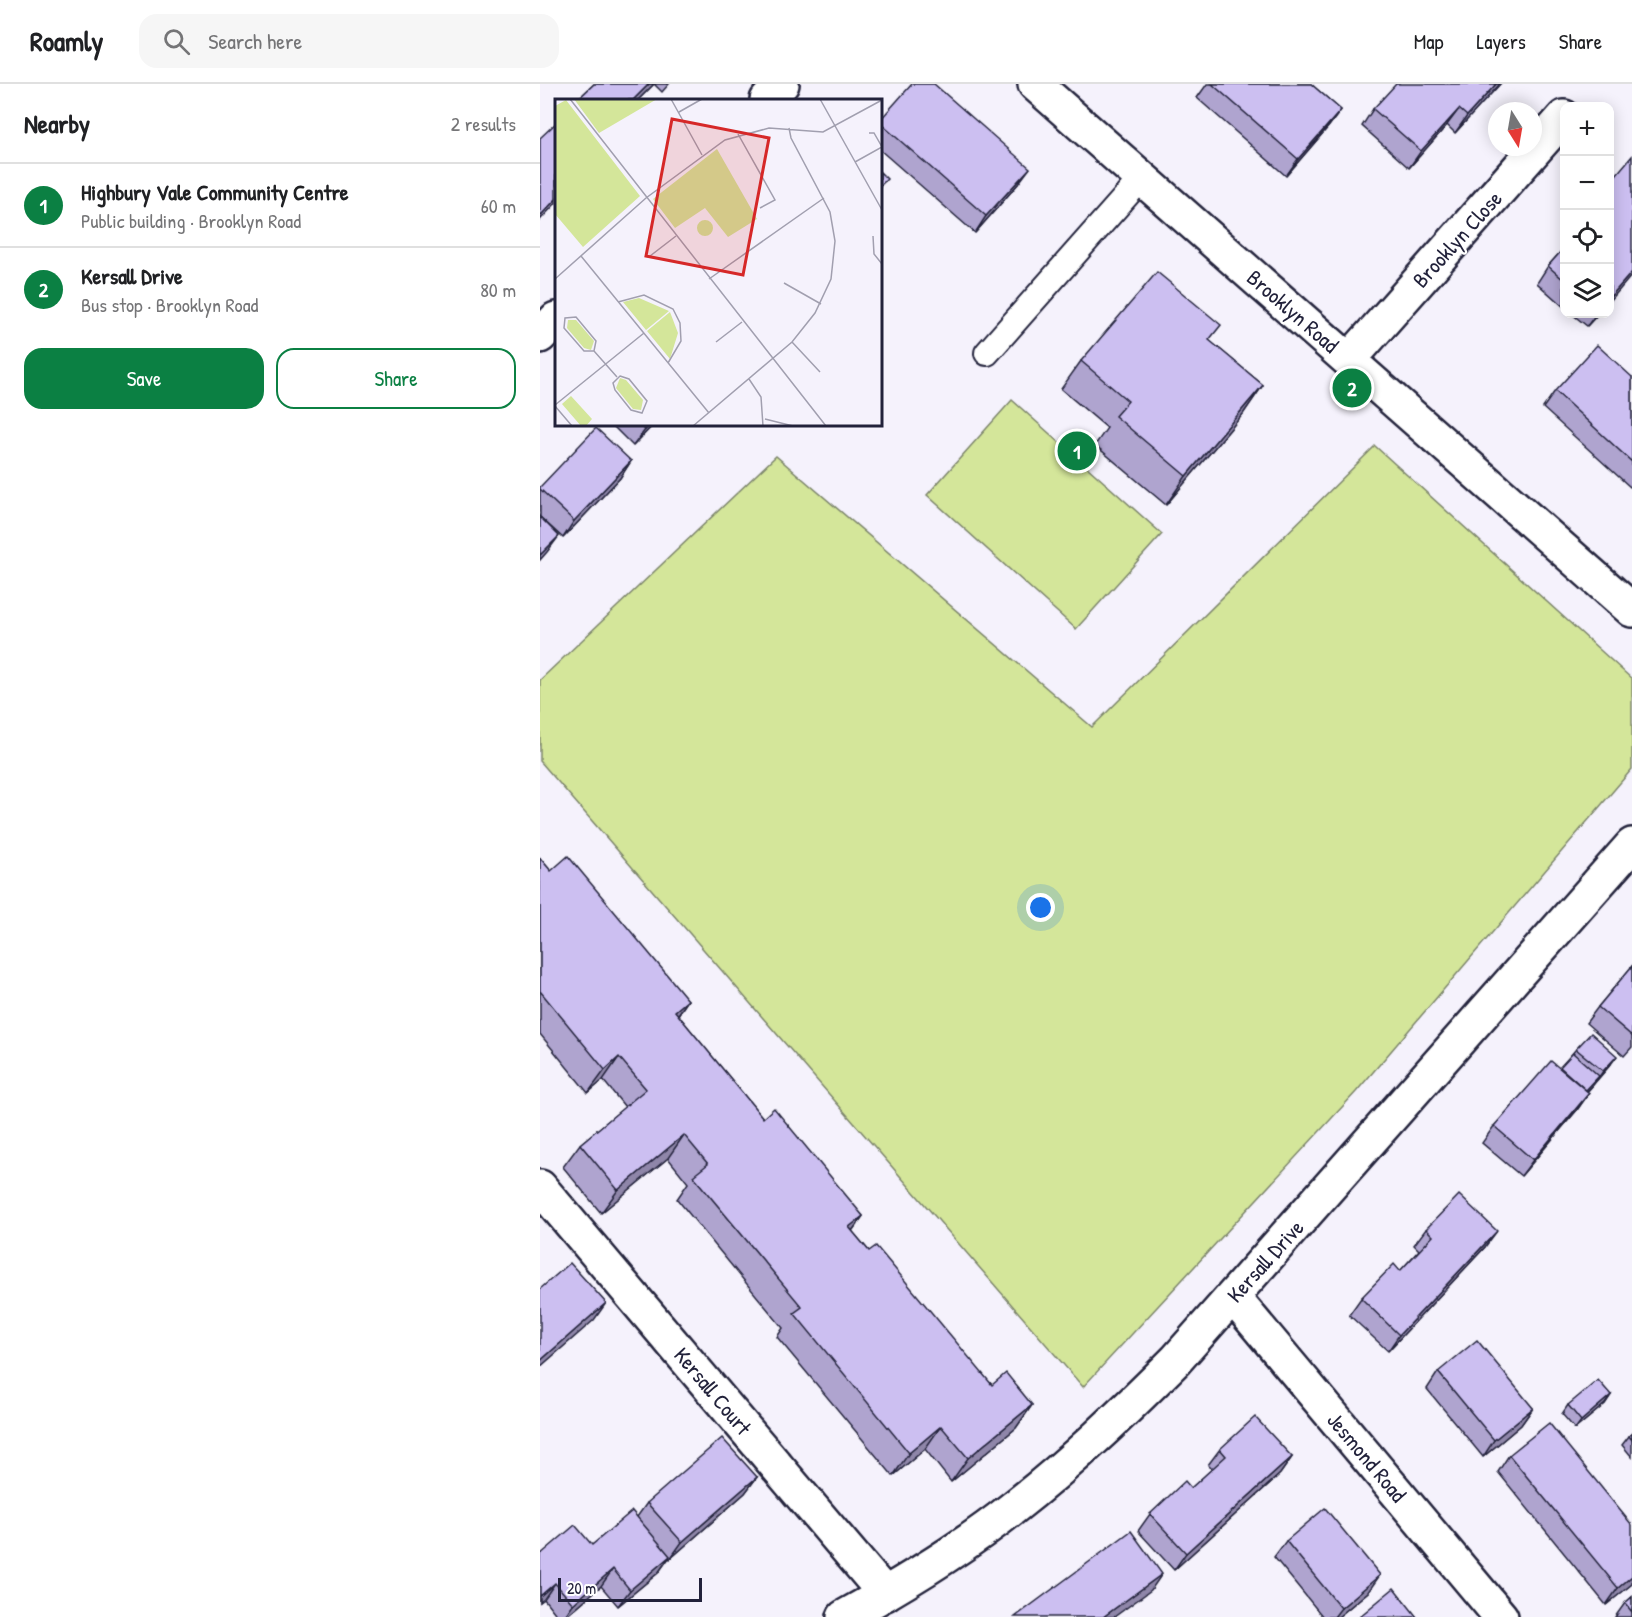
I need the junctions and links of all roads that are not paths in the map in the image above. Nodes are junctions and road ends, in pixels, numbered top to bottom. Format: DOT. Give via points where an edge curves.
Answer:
graph roads {
  1 [pos="783,84"];
  2 [pos="1035,84"];
  3 [pos="768,99"];
  4 [pos="1560,123"];
  5 [pos="1142,178"];
  6 [pos="555,320"];
  7 [pos="540,336"];
  8 [pos="987,353"];
  9 [pos="1349,360"];
  10 [pos="1632,610"];
  11 [pos="1632,846"];
  12 [pos="540,1187"];
  13 [pos="1233,1297"];
  14 [pos="885,1594"];
  15 [pos="844,1617"];
  16 [pos="1500,1617"];
  1 -- 3 [label="street"];
  2 -- 5 [label="street, Brooklyn Road"];
  4 -- 9 [label="street, Brooklyn Close"];
  5 -- 8 [label="lane"];
  5 -- 9 [label="street, Brooklyn Road"];
  6 -- 7 [label="street"];
  9 -- 10 [label="street, Brooklyn Road"];
  11 -- 13 [label="street, Kersall Drive"];
  12 -- 14 [label="street, Kersall Court"];
  13 -- 14 [label="street, Kersall Drive" via="1099,1436 1012,1509"];
  13 -- 16 [label="street, Jesmond Road"];
  14 -- 15 [label="street, Kersall Drive"];
}
